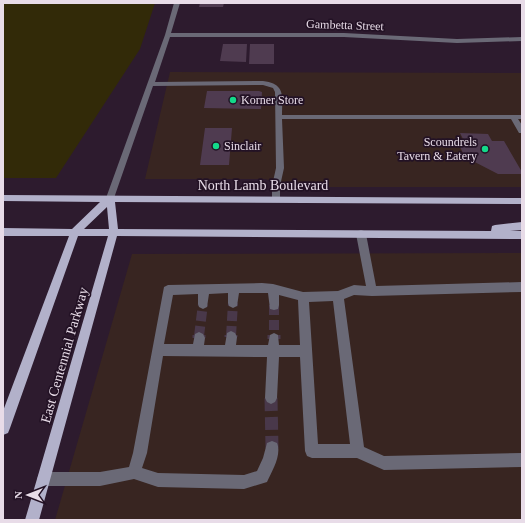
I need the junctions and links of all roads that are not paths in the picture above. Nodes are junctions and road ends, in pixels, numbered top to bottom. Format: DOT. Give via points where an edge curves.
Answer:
graph roads {
  1 [pos="177,3"];
  2 [pos="168,35"];
  3 [pos="522,39"];
  4 [pos="150,84"];
  5 [pos="279,117"];
  6 [pos="513,117"];
  7 [pos="522,117"];
  8 [pos="522,131"];
  9 [pos="3,198"];
  10 [pos="110,198"];
  11 [pos="276,199"];
  12 [pos="522,200"];
  13 [pos="522,226"];
  14 [pos="3,232"];
  15 [pos="75,232"];
  16 [pos="114,232"];
  17 [pos="361,234"];
  18 [pos="455,234"];
  19 [pos="522,234"];
  20 [pos="522,287"];
  21 [pos="234,288"];
  22 [pos="204,289"];
  23 [pos="273,289"];
  24 [pos="372,291"];
  25 [pos="338,296"];
  26 [pos="303,297"];
  27 [pos="233,303"];
  28 [pos="202,304"];
  29 [pos="274,305"];
  30 [pos="231,337"];
  31 [pos="199,338"];
  32 [pos="274,345"];
  33 [pos="158,350"];
  34 [pos="198,350"];
  35 [pos="230,351"];
  36 [pos="306,351"];
  37 [pos="271,398"];
  38 [pos="3,428"];
  39 [pos="272,448"];
  40 [pos="358,451"];
  41 [pos="522,460"];
  42 [pos="134,472"];
  43 [pos="44,479"];
  44 [pos="32,520"];
  1 -- 2 [label="street, East Centennial Parkway"];
  2 -- 3 [label="street, Gambetta Street" via="344,35 457,41"];
  2 -- 4 [label="street, East Centennial Parkway"];
  4 -- 5 [label="street" via="271,84 277,90"];
  4 -- 10 [label="street, East Centennial Parkway"];
  5 -- 6 [label="street"];
  5 -- 11 [label="street" via="280,168"];
  6 -- 7 [label="street"];
  6 -- 8 [label="street"];
  9 -- 10 [label="main road, North Lamb Boulevard"];
  10 -- 11 [label="main road, North Lamb Boulevard"];
  10 -- 15 [label="main road, East Centennial Parkway"];
  10 -- 16 [label="main road, East Centennial Parkway"];
  11 -- 12 [label="main road, North Lamb Boulevard"];
  13 -- 18 [label="main road"];
  14 -- 15 [label="main road"];
  15 -- 16 [label="main road"];
  15 -- 38 [label="main road, East Centennial Parkway"];
  16 -- 17 [label="main road"];
  16 -- 43 [label="main road, East Centennial Parkway"];
  17 -- 18 [label="main road"];
  17 -- 24 [label="street"];
  18 -- 19 [label="main road"];
  20 -- 24 [label="street"];
  21 -- 22 [label="street"];
  21 -- 23 [label="street"];
  21 -- 27 [label="street"];
  22 -- 28 [label="street"];
  22 -- 33 [label="street" via="168,290"];
  23 -- 26 [label="street"];
  23 -- 29 [label="street"];
  24 -- 25 [label="street" via="354,290"];
  25 -- 26 [label="street"];
  25 -- 40 [label="street"];
  26 -- 36 [label="street"];
  30 -- 35 [label="street"];
  31 -- 34 [label="street"];
  32 -- 35 [label="street"];
  32 -- 36 [label="street"];
  32 -- 37 [label="street"];
  33 -- 34 [label="street"];
  33 -- 42 [label="street" via="140,453"];
  34 -- 35 [label="street"];
  36 -- 40 [label="street" via="312,451"];
  39 -- 42 [label="street" via="262,477 244,482 158,480"];
  40 -- 41 [label="street" via="384,463"];
  42 -- 43 [label="street" via="114,478"];
  43 -- 44 [label="main road, East Centennial Parkway"];
}
